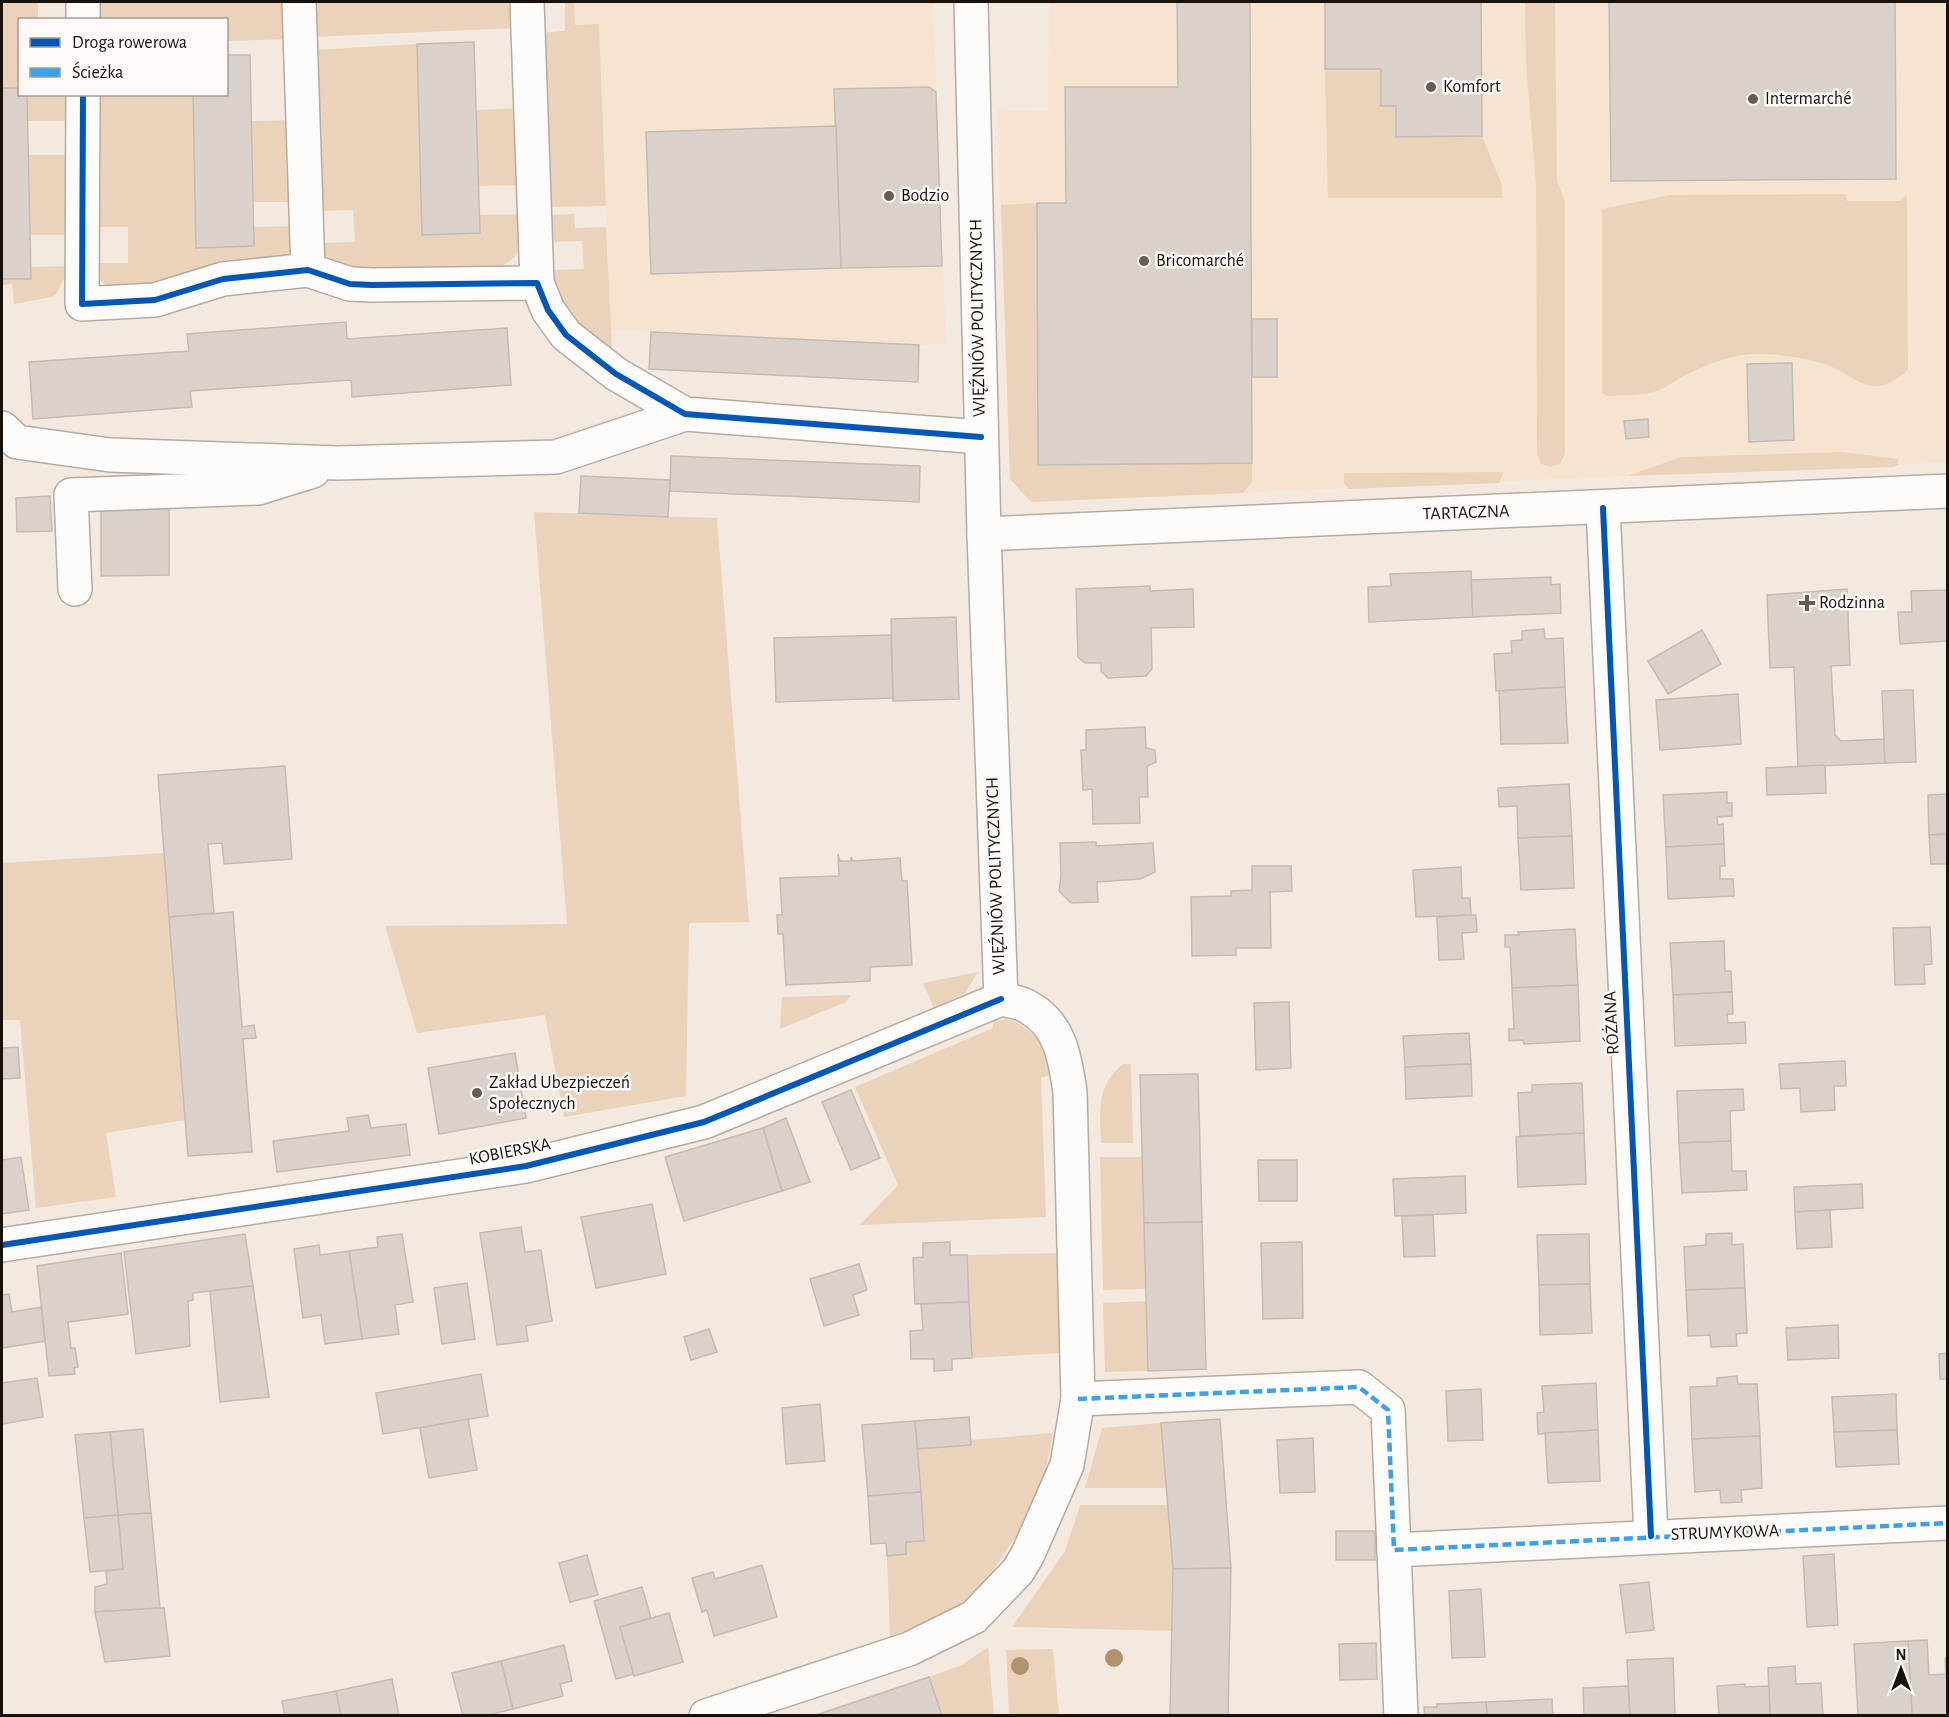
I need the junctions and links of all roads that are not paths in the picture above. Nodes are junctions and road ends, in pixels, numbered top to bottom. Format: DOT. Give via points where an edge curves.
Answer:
graph roads {
  1 [pos="83,2"];
  2 [pos="299,2"];
  3 [pos="527,2"];
  4 [pos="972,2"];
  5 [pos="83,18"];
  6 [pos="83,96"];
  7 [pos="308,270"];
  8 [pos="537,284"];
  9 [pos="685,414"];
  10 [pos="2,428"];
  11 [pos="981,437"];
  12 [pos="337,463"];
  13 [pos="1947,491"];
  14 [pos="1603,508"];
  15 [pos="984,534"];
  16 [pos="75,589"];
  17 [pos="1001,999"];
  18 [pos="2,1245"];
  19 [pos="1078,1399"];
  20 [pos="1947,1523"];
  21 [pos="1651,1536"];
  22 [pos="1394,1550"];
  23 [pos="706,1716"];
  24 [pos="1401,1716"];
  1 -- 5 [label="street"];
  2 -- 7 [label="street"];
  3 -- 8 [label="street"];
  4 -- 11 [label="street, WIĘŹNIÓW POLITYCZNYCH"];
  6 -- 7 [label="street" via="82,304 155,300 223,279"];
  7 -- 8 [label="street" via="361,285"];
  8 -- 9 [label="street" via="548,310 566,335 616,374"];
  9 -- 11 [label="street"];
  9 -- 12 [label="street" via="556,457"];
  10 -- 12 [label="street" via="17,442 110,455"];
  11 -- 15 [label="street, WIĘŹNIÓW POLITYCZNYCH"];
  12 -- 16 [label="street" via="258,488 71,495"];
  13 -- 14 [label="street, TARTACZNA"];
  14 -- 15 [label="street, TARTACZNA"];
  14 -- 21 [label="street, RÓŻANA"];
  15 -- 17 [label="street, WIĘŹNIÓW POLITYCZNYCH"];
  17 -- 18 [label="street, KOBIERSKA" via="704,1122 526,1166"];
  17 -- 19 [label="street, WIĘŹNIÓW POLITYCZNYCH" via="1028,1006 1050,1027 1063,1048 1070,1092"];
  19 -- 22 [label="street" via="1359,1387 1388,1410"];
  19 -- 23 [label="street, WIĘŹNIÓW POLITYCZNYCH" via="1067,1465 1028,1554 1018,1571 974,1617 909,1649"];
  20 -- 21 [label="street, STRUMYKOWA"];
  21 -- 22 [label="street, STRUMYKOWA"];
  22 -- 24 [label="street"];
}
